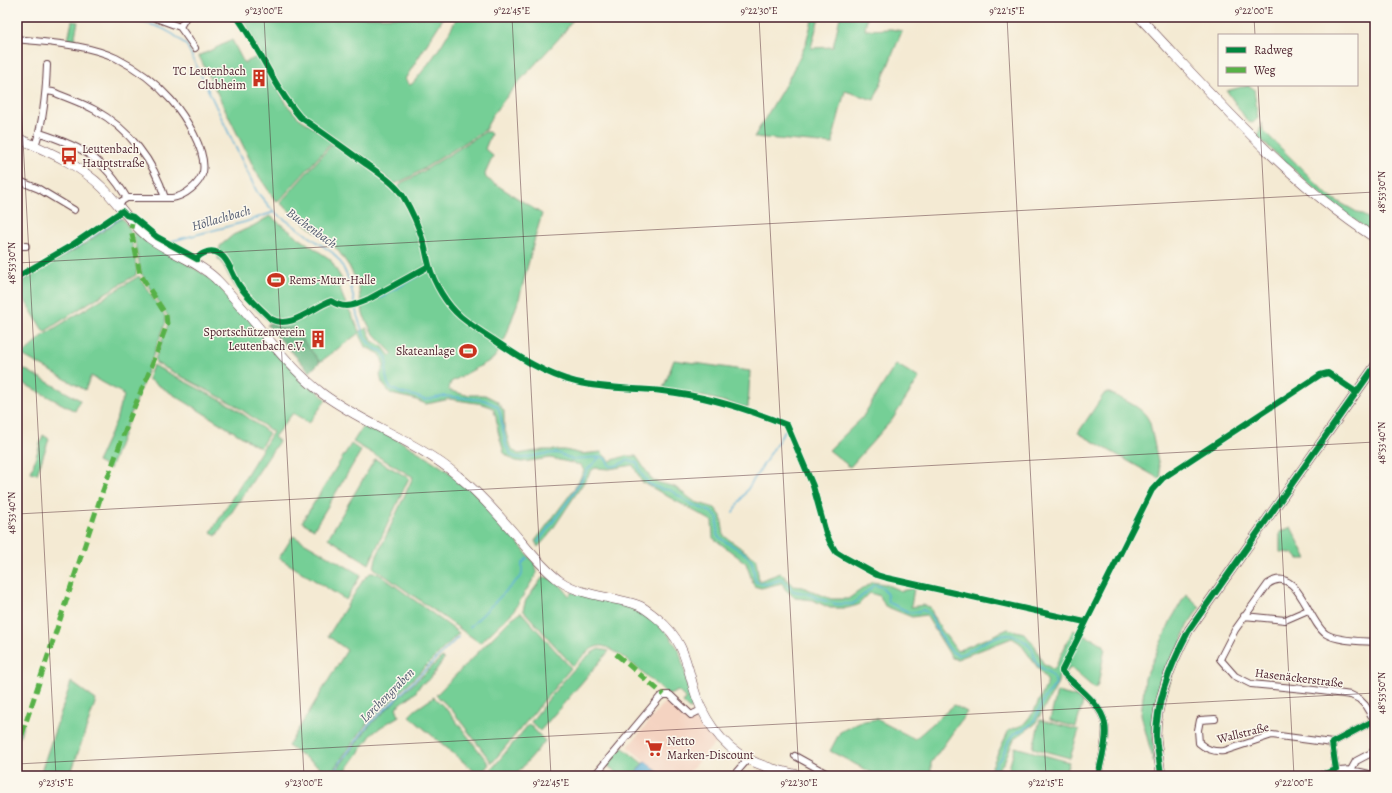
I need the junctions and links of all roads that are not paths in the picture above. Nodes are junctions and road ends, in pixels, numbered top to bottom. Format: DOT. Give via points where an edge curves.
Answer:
graph roads {
  1 [pos="153,17"];
  2 [pos="186,17"];
  3 [pos="1138,17"];
  4 [pos="180,27"];
  5 [pos="17,39"];
  6 [pos="195,48"];
  7 [pos="47,65"];
  8 [pos="46,91"];
  9 [pos="40,133"];
  10 [pos="17,138"];
  11 [pos="35,146"];
  12 [pos="17,180"];
  13 [pos="127,198"];
  14 [pos="165,198"];
  15 [pos="117,204"];
  16 [pos="74,210"];
  17 [pos="1375,238"];
  18 [pos="17,246"];
  19 [pos="26,246"];
  20 [pos="1375,366"];
  21 [pos="1308,610"];
  22 [pos="1244,616"];
  23 [pos="1375,642"];
  24 [pos="1064,674"];
  25 [pos="701,710"];
  26 [pos="1215,719"];
  27 [pos="1375,720"];
  28 [pos="1332,743"];
  29 [pos="1375,751"];
  30 [pos="795,756"];
  31 [pos="748,759"];
  32 [pos="1336,770"];
  33 [pos="1352,770"];
  34 [pos="594,776"];
  35 [pos="733,776"];
  36 [pos="803,776"];
  37 [pos="831,776"];
  38 [pos="1098,776"];
  39 [pos="1162,776"];
  40 [pos="1316,776"];
  41 [pos="1375,776"];
  1 -- 4 [label="street"];
  2 -- 4 [label="street"];
  3 -- 17 [label="street" via="1289,173"];
  4 -- 6 [label="street"];
  5 -- 14 [label="street" via="84,48 116,58 155,84 171,100 194,135 203,168 199,180 190,190 179,197"];
  7 -- 8 [label="street"];
  8 -- 9 [label="street"];
  8 -- 14 [label="street" via="94,109 128,134 155,171"];
  9 -- 11 [label="street"];
  9 -- 13 [label="street" via="96,158 119,184"];
  10 -- 11 [label="street"];
  11 -- 15 [label="street" via="82,171 103,188"];
  12 -- 16 [label="street" via="39,189"];
  13 -- 14 [label="street"];
  13 -- 15 [label="street"];
  15 -- 25 [label="street" via="132,223 150,238 213,276 303,376 332,400 441,462 458,476 490,505 539,562 558,579 586,593 640,606 656,617 666,626 683,650"];
  18 -- 19 [label="street"];
  20 -- 39 [label="street" via="1188,630 1174,660 1161,700 1157,748"];
  21 -- 22 [label="street" via="1285,620"];
  21 -- 22 [label="street, Hasenäckerstraße" via="1289,581 1279,579 1268,584"];
  21 -- 23 [label="street, Hasenäckerstraße" via="1316,625 1328,635 1341,639"];
  22 -- 27 [label="street, Hasenäckerstraße" via="1220,659 1235,676 1260,686 1351,695 1365,705"];
  24 -- 38 [label="street" via="1092,701 1102,715 1106,729"];
  25 -- 31 [label="street" via="712,728"];
  25 -- 34 [label="street" via="691,714 670,695 660,697"];
  26 -- 28 [label="street, Wallstraße" via="1200,720 1198,730 1200,743 1218,752 1272,735"];
  27 -- 28 [label="street, Hasenäckerstraße"];
  28 -- 32 [label="street"];
  29 -- 33 [label="street" via="1356,761"];
  30 -- 37 [label="street"];
  31 -- 35 [label="street"];
  31 -- 36 [label="street"];
  32 -- 33 [label="street"];
  32 -- 40 [label="street"];
  33 -- 41 [label="street"];
}
